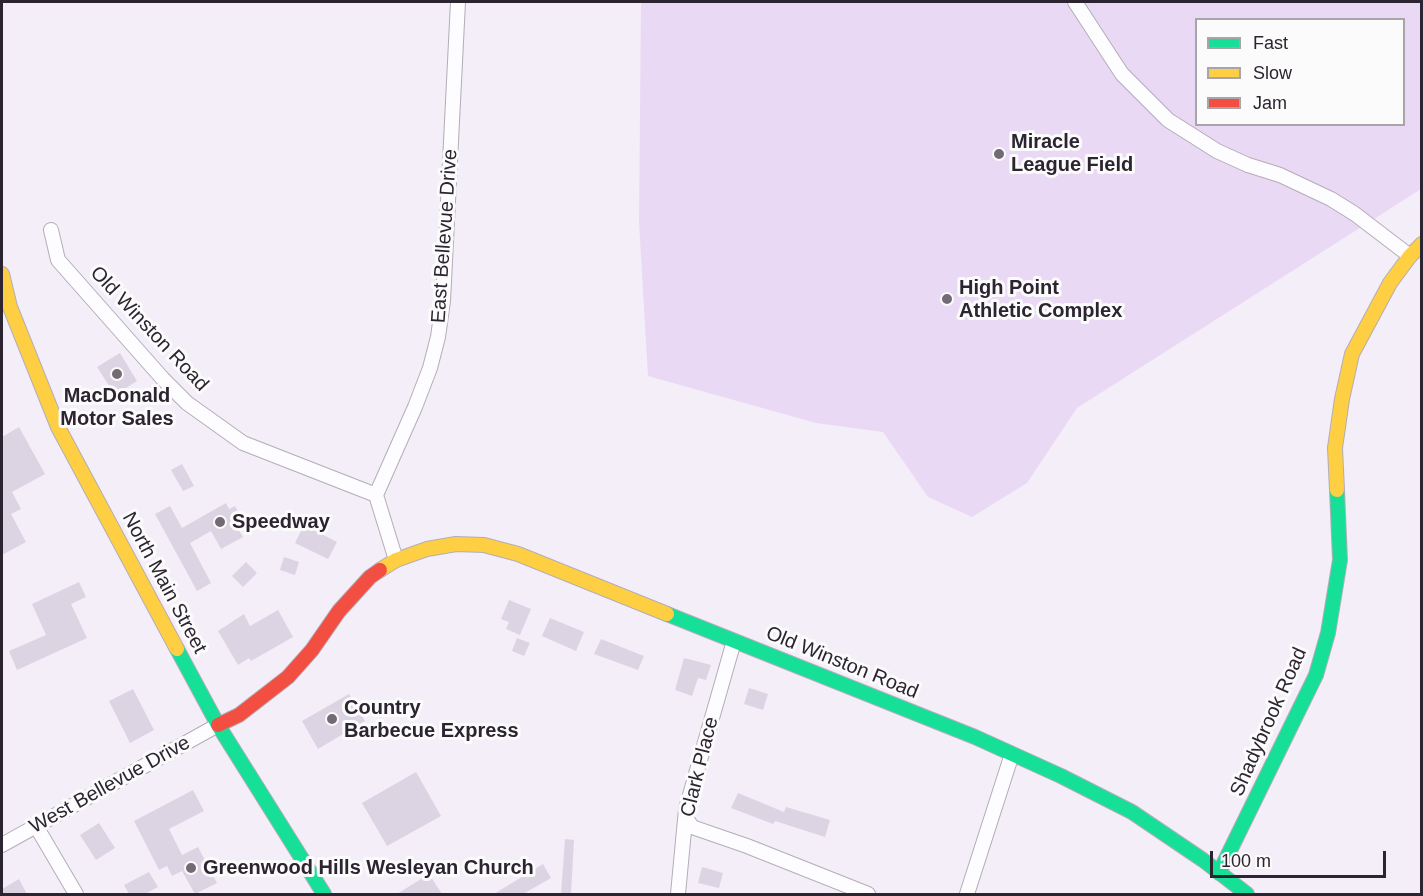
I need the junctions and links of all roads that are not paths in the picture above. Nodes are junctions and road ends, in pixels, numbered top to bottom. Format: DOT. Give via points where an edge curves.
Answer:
graph roads {
  1 [pos="458,2"];
  2 [pos="1075,2"];
  3 [pos="51,230"];
  4 [pos="1422,244"];
  5 [pos="1410,256"];
  6 [pos="2,274"];
  7 [pos="376,495"];
  8 [pos="396,560"];
  9 [pos="734,641"];
  10 [pos="218,726"];
  11 [pos="1012,754"];
  12 [pos="686,818"];
  13 [pos="36,826"];
  14 [pos="2,845"];
  15 [pos="1219,873"];
  16 [pos="76,894"];
  17 [pos="324,894"];
  18 [pos="678,894"];
  19 [pos="868,894"];
  20 [pos="967,894"];
  21 [pos="1247,894"];
  1 -- 7 [label="street, East Bellevue Drive" via="444,291 438,337 416,406"];
  2 -- 5 [label="street" via="1122,74 1168,120 1217,151 1331,199"];
  3 -- 7 [label="street, Old Winston Road" via="58,260 187,403 243,443"];
  4 -- 5 [label="street, Shadybrook Road"];
  5 -- 15 [label="street, Shadybrook Road" via="1390,283 1352,354 1342,399 1335,448 1341,560 1317,675"];
  6 -- 10 [label="street, North Main Street" via="17,325 58,427"];
  7 -- 8 [label="street"];
  8 -- 9 [label="street, Old Winston Road" via="456,544 484,545 518,554"];
  8 -- 10 [label="street, Old Winston Road" via="354,593 288,677 239,715"];
  9 -- 11 [label="street, Old Winston Road"];
  9 -- 12 [label="street, Clark Place"];
  10 -- 13 [label="street, West Bellevue Drive"];
  10 -- 17 [label="street, North Main Street"];
  11 -- 15 [label="street, Old Winston Road" via="1132,812"];
  11 -- 20 [label="street"];
  12 -- 18 [label="street, Clark Place"];
  12 -- 19 [label="street" via="692,827"];
  13 -- 14 [label="street, West Bellevue Drive"];
  13 -- 16 [label="street"];
  15 -- 21 [label="street, Old Winston Road"];
}
